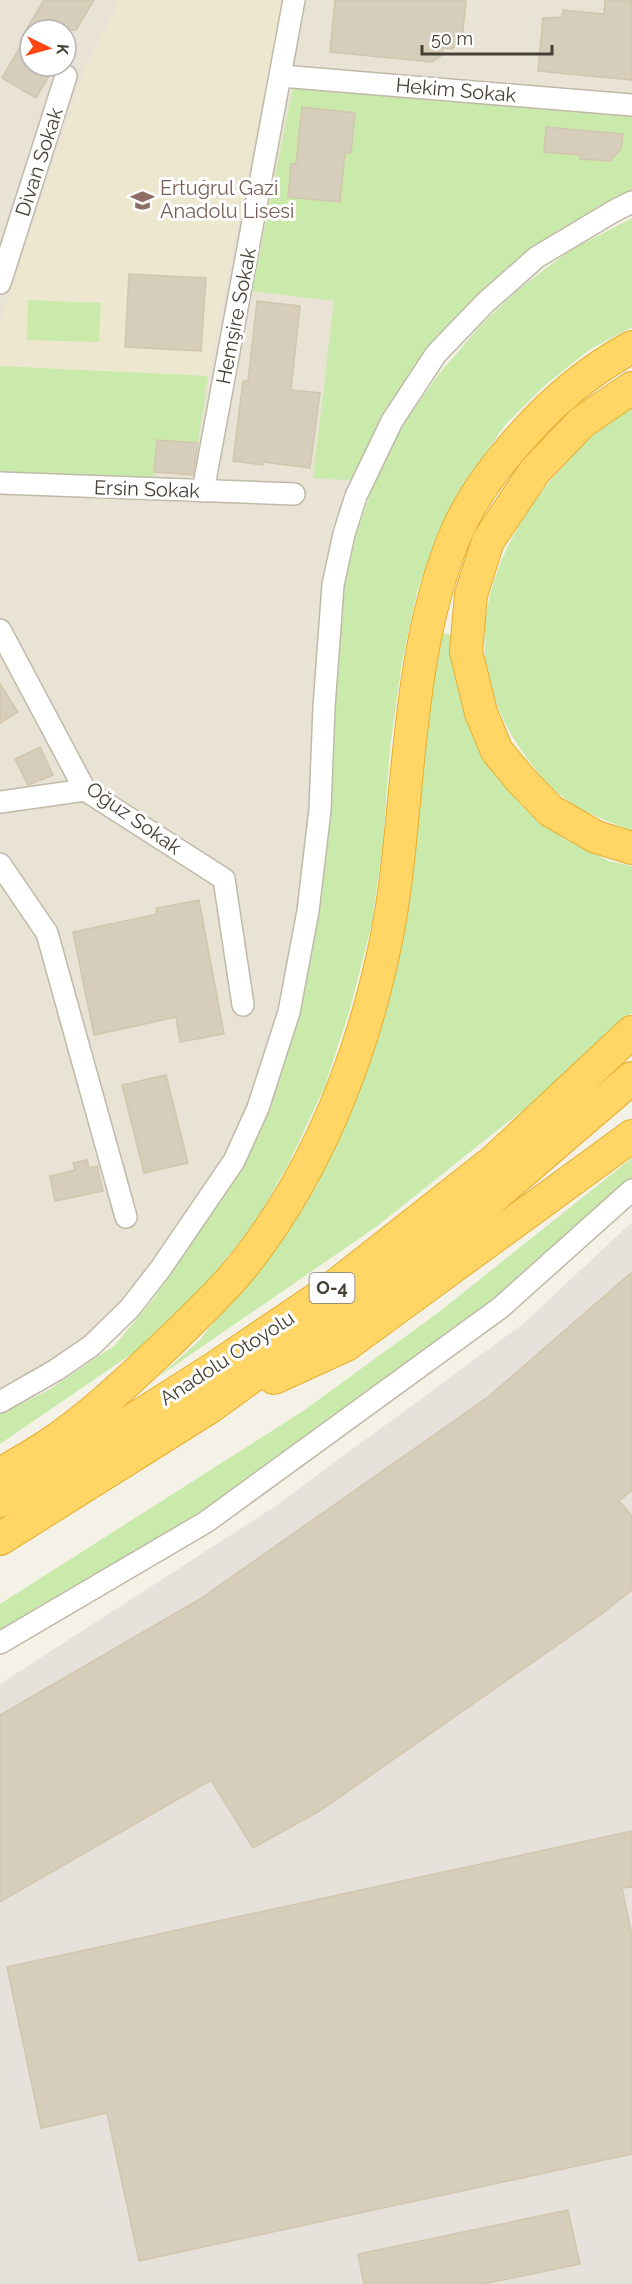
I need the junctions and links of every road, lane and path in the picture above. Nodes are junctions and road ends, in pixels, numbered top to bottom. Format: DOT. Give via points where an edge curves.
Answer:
graph roads {
  1 [pos="294,0"];
  2 [pos="281,76"];
  3 [pos="65,78"];
  4 [pos="632,105"];
  5 [pos="632,202"];
  6 [pos="0,283"];
  7 [pos="632,347"];
  8 [pos="632,388"];
  9 [pos="0,483"];
  10 [pos="203,491"];
  11 [pos="294,494"];
  12 [pos="0,630"];
  13 [pos="85,790"];
  14 [pos="0,802"];
  15 [pos="632,848"];
  16 [pos="0,864"];
  17 [pos="243,1005"];
  18 [pos="632,1032"];
  19 [pos="632,1078"];
  20 [pos="632,1136"];
  21 [pos="632,1190"];
  22 [pos="126,1217"];
  23 [pos="0,1402"];
  24 [pos="210,1407"];
  25 [pos="0,1474"];
  26 [pos="0,1501"];
  27 [pos="0,1539"];
  28 [pos="0,1643"];
  1 -- 2 [label="street, Hemşire Sokak"];
  2 -- 4 [label="street, Hekim Sokak"];
  2 -- 10 [label="street, Hemşire Sokak"];
  3 -- 6 [label="street, Divan Sokak"];
  5 -- 23 [label="street" via="537,257 485,303 435,354 392,421 356,496 333,585 320,810 308,911 289,1012 258,1108 234,1161 130,1308 91,1346"];
  7 -- 25 [label="highway" via="605,362 544,411 492,470 454,536 431,608 421,657 394,890 378,972 345,1083 298,1183 231,1280 194,1319 113,1394 48,1445"];
  8 -- 15 [label="highway" via="582,422 535,471 488,541 471,595 466,651 481,713 497,751 551,811 596,837"];
  9 -- 10 [label="street, Ersin Sokak"];
  10 -- 11 [label="street, Ersin Sokak"];
  12 -- 13 [label="street, Oğuz Sokak"];
  13 -- 14 [label="street"];
  13 -- 17 [label="street, Oğuz Sokak" via="224,879"];
  16 -- 22 [label="street" via="47,933"];
  18 -- 26 [label="highway, Anadolu Otoyolu / O-4" via="495,1160 330,1290 213,1369"];
  19 -- 24 [label="highway, Anadolu Otoyolu / O-4" via="462,1224"];
  20 -- 24 [label="highway" via="346,1345"];
  21 -- 28 [label="street" via="500,1308 206,1522"];
  24 -- 27 [label="highway, Anadolu Otoyolu / O-4"];
}
